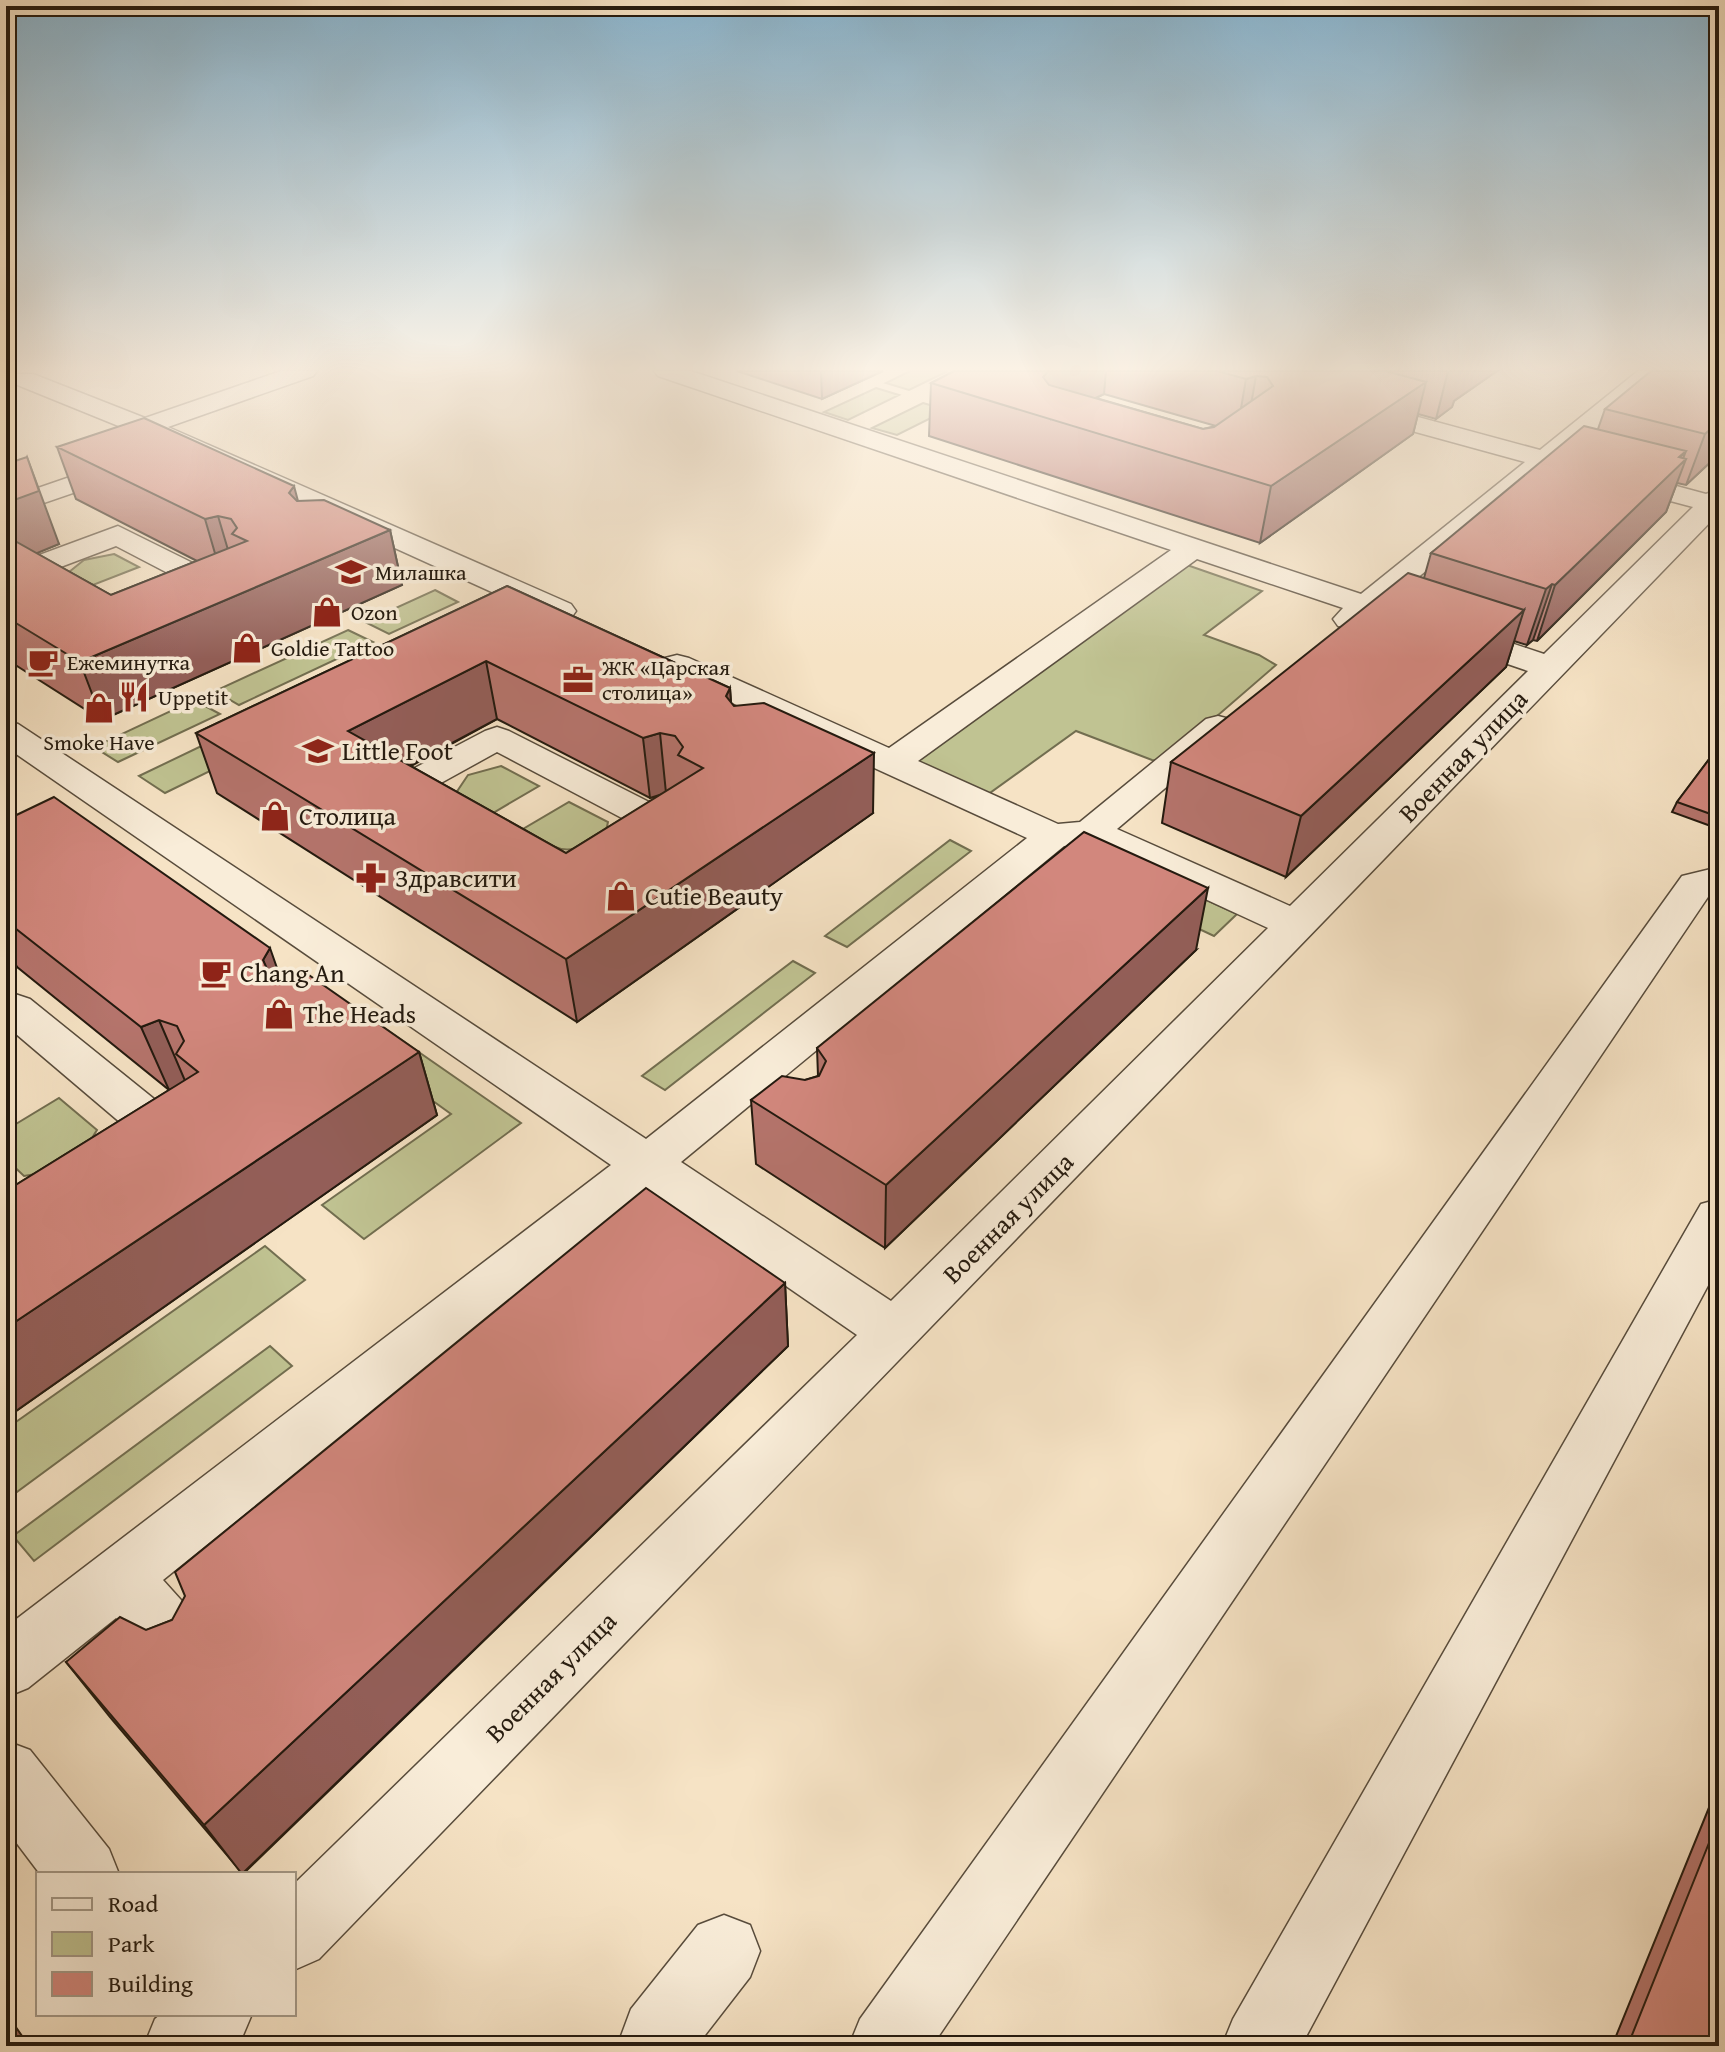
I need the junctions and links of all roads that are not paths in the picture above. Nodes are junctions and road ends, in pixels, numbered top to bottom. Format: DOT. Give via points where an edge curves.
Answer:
graph roads {
  1 [pos="98,467"];
  2 [pos="255,467"];
  3 [pos="951,467"];
  4 [pos="1535,467"];
  5 [pos="1577,467"];
  6 [pos="1505,491"];
  7 [pos="1716,500"];
  8 [pos="1540,501"];
  9 [pos="6,508"];
  10 [pos="369,526"];
  11 [pos="337,539"];
  12 [pos="1193,548"];
  13 [pos="79,601"];
  14 [pos="1365,605"];
  15 [pos="191,612"];
  16 [pos="590,625"];
  17 [pos="1328,635"];
  18 [pos="646,651"];
  19 [pos="1550,667"];
  20 [pos="1236,712"];
  21 [pos="802,722"];
  22 [pos="6,731"];
  23 [pos="771,742"];
  24 [pos="892,763"];
  25 [pos="457,821"];
  26 [pos="1072,834"];
  27 [pos="614,840"];
  28 [pos="1719,879"];
  29 [pos="1297,925"];
  30 [pos="6,1014"];
  31 [pos="112,1148"];
  32 [pos="647,1164"];
  33 [pos="1719,1218"];
  34 [pos="895,1332"];
  35 [pos="120,1577"];
  36 [pos="186,1652"];
  37 [pos="6,1666"];
  38 [pos="6,1774"];
  39 [pos="82,1872"];
  40 [pos="296,1932"];
  41 [pos="724,1951"];
  42 [pos="667,2046"];
  43 [pos="887,2046"];
  44 [pos="1260,2046"];
  1 -- 9 [label="street"];
  2 -- 10 [label="street"];
  3 -- 12 [label="street"];
  4 -- 6 [label="street"];
  5 -- 7 [label="street"];
  6 -- 8 [label="street"];
  6 -- 14 [label="street"];
  7 -- 19 [label="street, Военная улица"];
  10 -- 11 [label="street"];
  10 -- 16 [label="street"];
  12 -- 14 [label="street"];
  12 -- 24 [label="street"];
  13 -- 15 [label="street" via="26,570 118,535 227,585 231,595"];
  14 -- 17 [label="street"];
  14 -- 19 [label="street"];
  18 -- 21 [label="street"];
  19 -- 29 [label="street, Военная улица"];
  20 -- 26 [label="street"];
  21 -- 23 [label="street"];
  21 -- 24 [label="street"];
  22 -- 32 [label="street" via="360,993"];
  24 -- 26 [label="street"];
  25 -- 27 [label="street" via="403,789 497,738 658,812"];
  26 -- 29 [label="street"];
  26 -- 32 [label="street" via="761,1101"];
  28 -- 43 [label="street" via="1696,885"];
  29 -- 34 [label="street, Военная улица"];
  30 -- 31 [label="street" via="15,1009 168,1113"];
  32 -- 34 [label="street"];
  32 -- 35 [label="street"];
  33 -- 44 [label="street"];
  34 -- 40 [label="street, Военная улица"];
  35 -- 36 [label="street"];
  35 -- 37 [label="street"];
  38 -- 39 [label="street"];
  41 -- 42 [label="street" via="658,2036"];
}
